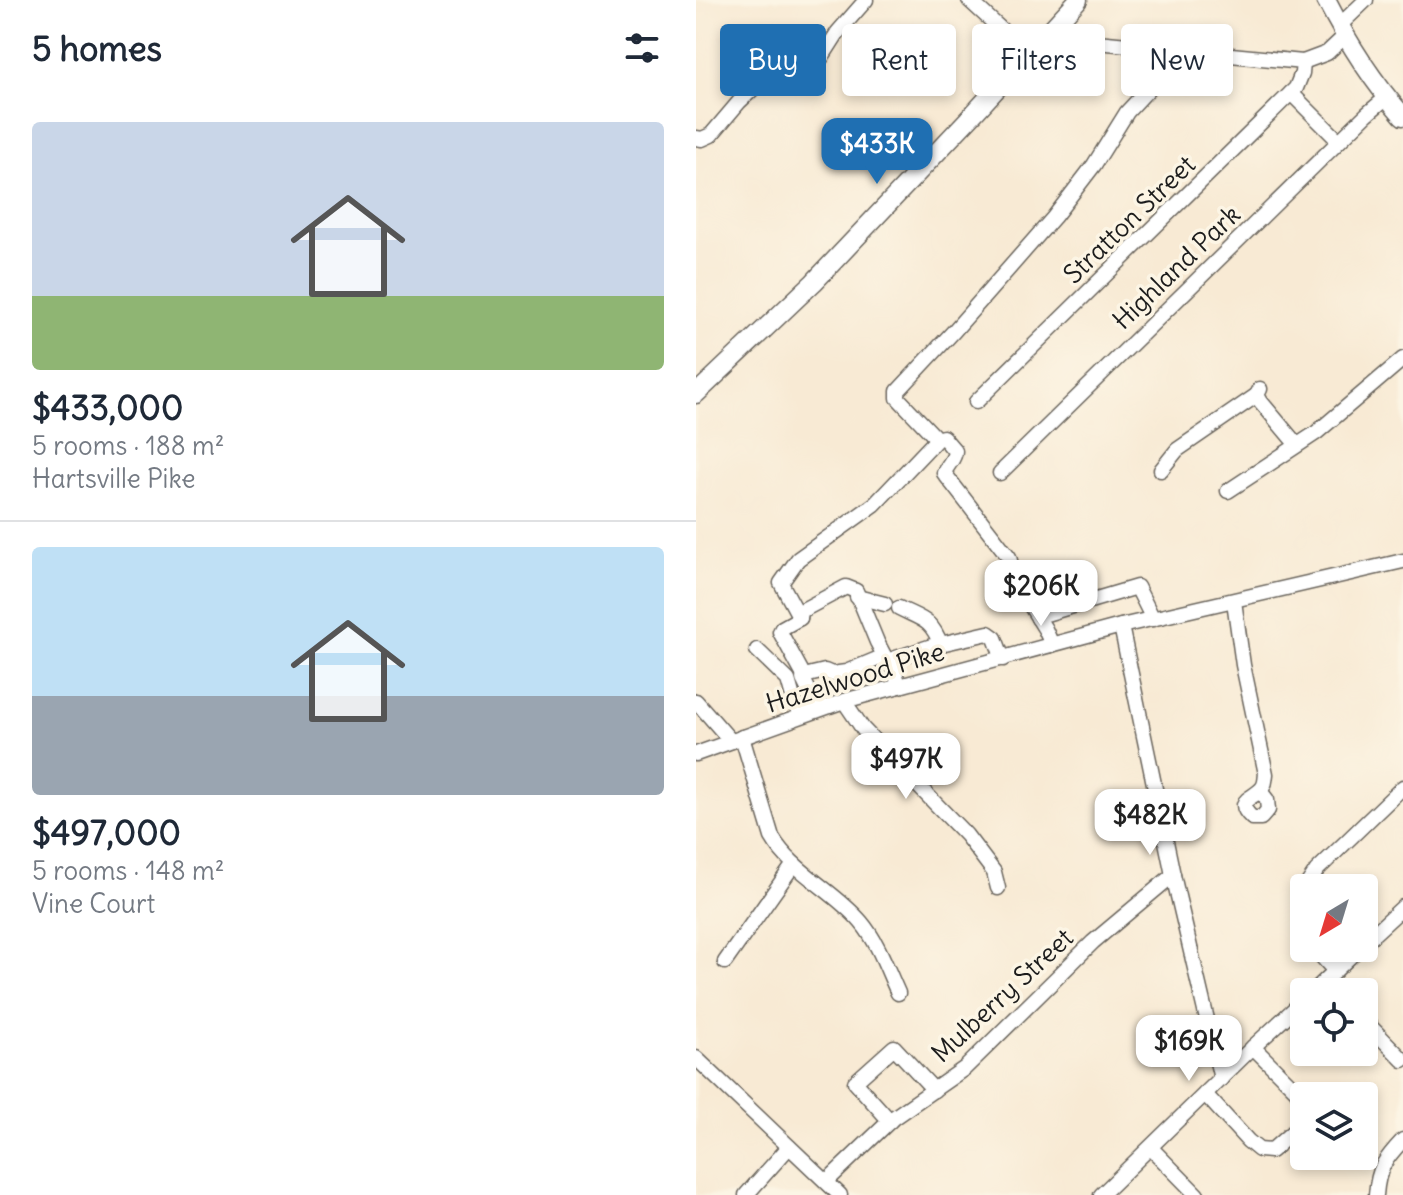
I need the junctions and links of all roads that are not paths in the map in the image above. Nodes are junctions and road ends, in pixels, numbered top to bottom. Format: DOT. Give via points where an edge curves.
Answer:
graph roads {
  1 [pos="866,0"];
  2 [pos="969,0"];
  3 [pos="1078,0"];
  4 [pos="1326,0"];
  5 [pos="1366,0"];
  6 [pos="995,24"];
  7 [pos="1056,24"];
  8 [pos="1342,31"];
  9 [pos="1233,55"];
  10 [pos="1303,62"];
  11 [pos="1291,93"];
  12 [pos="990,96"];
  13 [pos="1142,96"];
  14 [pos="1387,97"];
  15 [pos="1403,116"];
  16 [pos="696,138"];
  17 [pos="1339,141"];
  18 [pos="1403,359"];
  19 [pos="696,394"];
  20 [pos="976,402"];
  21 [pos="937,439"];
  22 [pos="1297,445"];
  23 [pos="1161,470"];
  24 [pos="1000,473"];
  25 [pos="1228,491"];
  26 [pos="1403,561"];
  27 [pos="857,597"];
  28 [pos="1234,601"];
  29 [pos="800,618"];
  30 [pos="1038,618"];
  31 [pos="1153,619"];
  32 [pos="1121,626"];
  33 [pos="941,645"];
  34 [pos="1052,645"];
  35 [pos="757,650"];
  36 [pos="1003,659"];
  37 [pos="887,661"];
  38 [pos="804,676"];
  39 [pos="899,686"];
  40 [pos="696,701"];
  41 [pos="844,701"];
  42 [pos="822,708"];
  43 [pos="802,715"];
  44 [pos="736,739"];
  45 [pos="696,754"];
  46 [pos="1403,787"];
  47 [pos="1260,791"];
  48 [pos="794,864"];
  49 [pos="1314,874"];
  50 [pos="1173,875"];
  51 [pos="998,888"];
  52 [pos="1403,907"];
  53 [pos="1378,930"];
  54 [pos="725,962"];
  55 [pos="1322,962"];
  56 [pos="1344,962"];
  57 [pos="1330,976"];
  58 [pos="898,993"];
  59 [pos="1290,1013"];
  60 [pos="1378,1034"];
  61 [pos="1253,1047"];
  62 [pos="696,1058"];
  63 [pos="1403,1060"];
  64 [pos="1221,1079"];
  65 [pos="1290,1084"];
  66 [pos="934,1090"];
  67 [pos="1205,1094"];
  68 [pos="890,1121"];
  69 [pos="1290,1134"];
  70 [pos="1403,1140"];
  71 [pos="789,1147"];
  72 [pos="1151,1148"];
  73 [pos="827,1181"];
  74 [pos="746,1195"];
  75 [pos="840,1195"];
  76 [pos="1101,1195"];
  77 [pos="1197,1195"];
  78 [pos="1376,1195"];
  1 -- 16 [label="street" via="822,57 759,83 711,135"];
  2 -- 6 [label="street"];
  3 -- 7 [label="main road"];
  4 -- 8 [label="main road"];
  5 -- 8 [label="street"];
  8 -- 10 [label="street" via="1327,53"];
  8 -- 14 [label="main road"];
  9 -- 10 [label="street"];
  10 -- 11 [label="street, Stratton Street"];
  11 -- 17 [label="street"];
  11 -- 20 [label="street, Stratton Street"];
  12 -- 19 [label="main road" via="814,282"];
  13 -- 21 [label="street" via="1054,217 898,391 898,398"];
  14 -- 15 [label="main road"];
  14 -- 17 [label="street, Highland Park"];
  17 -- 24 [label="street, Highland Park"];
  18 -- 22 [label="street"];
  21 -- 29 [label="street" via="875,504 788,571 781,583"];
  21 -- 30 [label="street" via="943,437 955,451 944,473 1009,557 1015,580"];
  22 -- 23 [label="street" via="1259,392 1177,450"];
  22 -- 25 [label="street"];
  26 -- 28 [label="street, Hazelwood Pike"];
  27 -- 29 [label="street" via="846,587 801,611"];
  27 -- 33 [label="street" via="928,622"];
  27 -- 37 [label="street"];
  28 -- 31 [label="street, Hazelwood Pike"];
  28 -- 47 [label="street" via="1266,774"];
  29 -- 38 [label="street" via="780,632"];
  30 -- 31 [label="street" via="1137,587"];
  30 -- 34 [label="street"];
  31 -- 32 [label="street, Hazelwood Pike"];
  32 -- 34 [label="street, Hazelwood Pike"];
  32 -- 50 [label="street"];
  33 -- 36 [label="street" via="988,633"];
  33 -- 37 [label="street"];
  34 -- 36 [label="street, Hazelwood Pike"];
  35 -- 43 [label="street" via="788,680"];
  36 -- 39 [label="street, Hazelwood Pike"];
  37 -- 38 [label="street" via="882,657 846,672"];
  37 -- 39 [label="street"];
  38 -- 42 [label="street"];
  39 -- 41 [label="street, Hazelwood Pike"];
  40 -- 44 [label="street"];
  41 -- 42 [label="street, Hazelwood Pike"];
  41 -- 51 [label="street" via="863,729 966,835 994,872"];
  42 -- 43 [label="street, Hazelwood Pike"];
  43 -- 44 [label="street, Hazelwood Pike"];
  44 -- 45 [label="street, Hazelwood Pike"];
  44 -- 48 [label="street" via="772,837"];
  46 -- 49 [label="street"];
  48 -- 54 [label="street"];
  48 -- 58 [label="street" via="861,921"];
  50 -- 64 [label="street"];
  50 -- 66 [label="street, Mulberry Street" via="1093,942 965,1068"];
  52 -- 53 [label="street"];
  55 -- 57 [label="street"];
  56 -- 57 [label="street"];
  59 -- 61 [label="street"];
  60 -- 63 [label="street"];
  61 -- 64 [label="street"];
  61 -- 65 [label="street"];
  62 -- 71 [label="street"];
  64 -- 67 [label="street"];
  66 -- 68 [label="street, Mulberry Street"];
  66 -- 68 [label="street" via="894,1047 855,1082"];
  67 -- 69 [label="street" via="1259,1150 1271,1151"];
  67 -- 72 [label="street"];
  68 -- 73 [label="street, Mulberry Street"];
  70 -- 78 [label="street" via="1385,1158"];
  71 -- 73 [label="street"];
  71 -- 74 [label="street"];
  72 -- 76 [label="street"];
  72 -- 77 [label="street"];
  73 -- 75 [label="street"];
}
